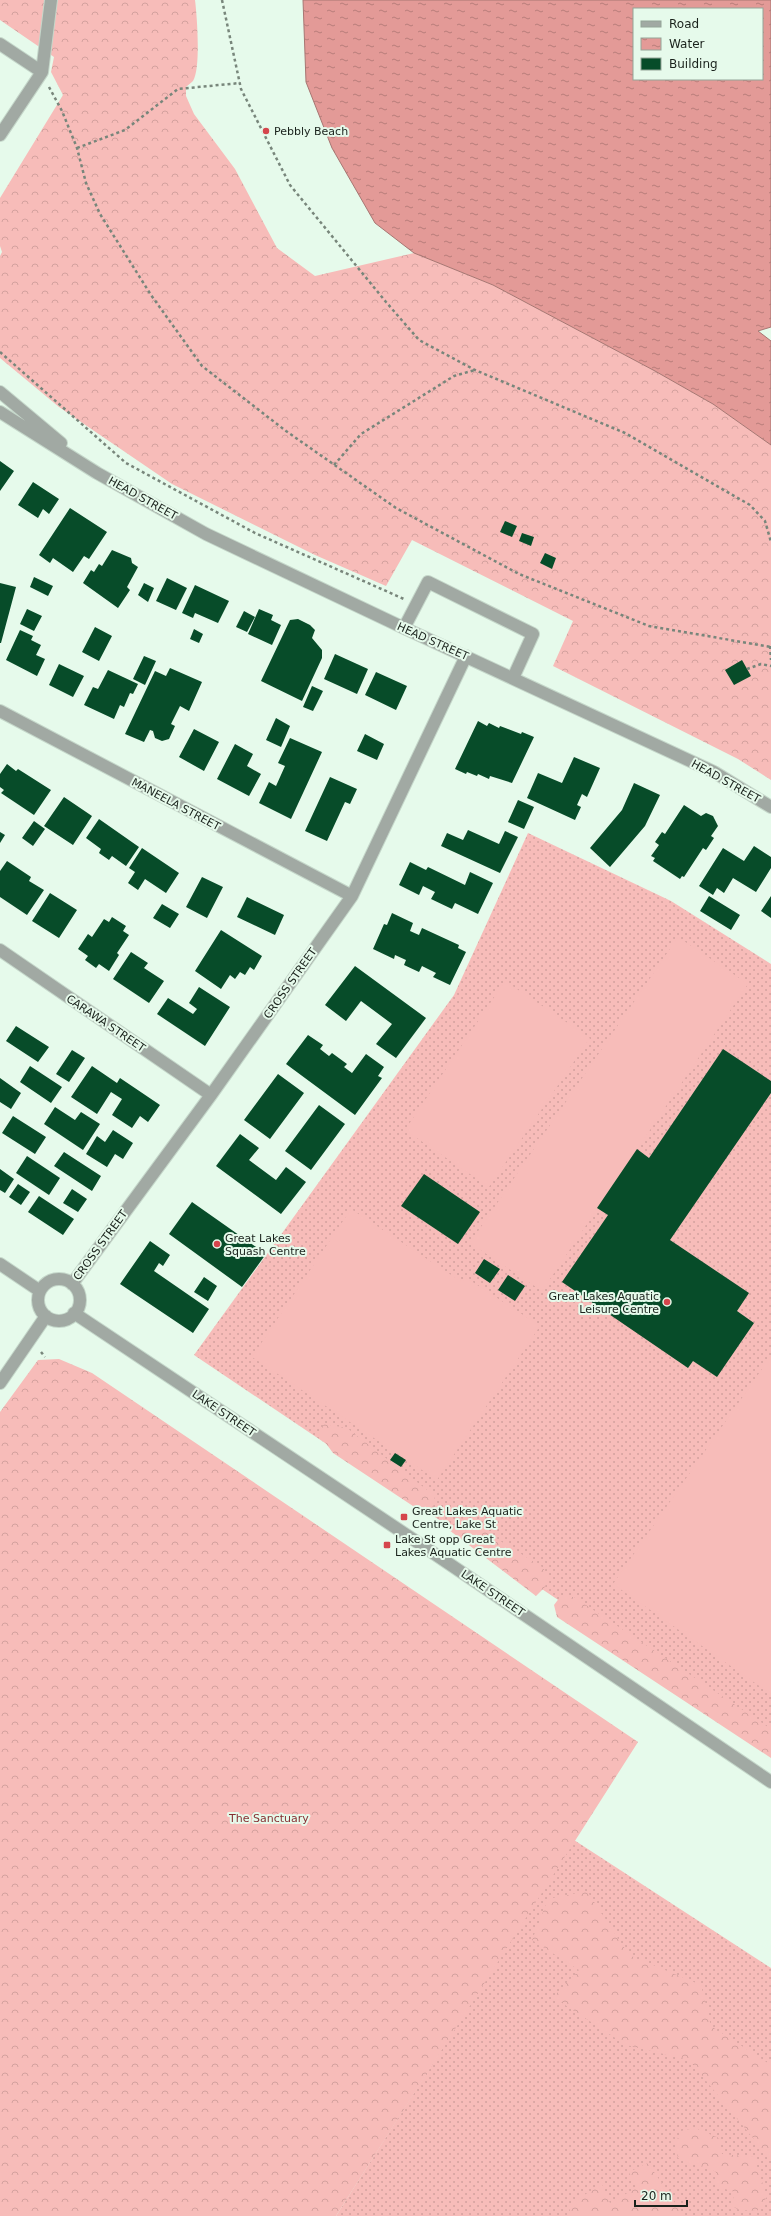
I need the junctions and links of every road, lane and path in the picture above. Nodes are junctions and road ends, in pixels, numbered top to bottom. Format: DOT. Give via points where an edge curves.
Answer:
graph roads {
  1 [pos="51,0"];
  2 [pos="222,0"];
  3 [pos="0,44"];
  4 [pos="42,72"];
  5 [pos="240,83"];
  6 [pos="0,135"];
  7 [pos="77,148"];
  8 [pos="0,352"];
  9 [pos="475,370"];
  10 [pos="0,392"];
  11 [pos="0,412"];
  12 [pos="334,465"];
  13 [pos="97,473"];
  14 [pos="771,542"];
  15 [pos="416,605"];
  16 [pos="404,628"];
  17 [pos="770,647"];
  18 [pos="466,656"];
  19 [pos="771,660"];
  20 [pos="771,666"];
  21 [pos="747,668"];
  22 [pos="513,678"];
  23 [pos="0,711"];
  24 [pos="771,807"];
  25 [pos="352,896"];
  26 [pos="0,950"];
  27 [pos="211,1095"];
  28 [pos="0,1264"];
  29 [pos="72,1284"];
  30 [pos="40,1291"];
  31 [pos="74,1313"];
  32 [pos="46,1316"];
  33 [pos="42,1352"];
  34 [pos="45,1358"];
  35 [pos="0,1382"];
  36 [pos="771,1782"];
  1 -- 4 [label="street"];
  2 -- 5 [label="path"];
  3 -- 4 [label="street"];
  4 -- 6 [label="street"];
  4 -- 7 [label="path"];
  5 -- 7 [label="path" via="178,89 125,130"];
  5 -- 9 [label="path" via="241,90 290,185 419,340"];
  7 -- 12 [label="path" via="86,183 100,214 128,262 202,366"];
  8 -- 15 [label="path" via="126,463 254,533"];
  9 -- 12 [label="path" via="454,376 361,434"];
  9 -- 14 [label="path" via="625,433 750,505 765,521"];
  10 -- 13 [label="street, HEAD STREET"];
  11 -- 13 [label="street, HEAD STREET"];
  12 -- 17 [label="path" via="396,508 519,574 649,626"];
  13 -- 16 [label="street, HEAD STREET" via="206,534"];
  15 -- 16 [label="street"];
  15 -- 22 [label="street" via="428,582 533,634"];
  16 -- 18 [label="street, HEAD STREET"];
  17 -- 19 [label="path"];
  18 -- 22 [label="street, HEAD STREET"];
  18 -- 25 [label="street, CROSS STREET"];
  20 -- 21 [label="path" via="761,664"];
  22 -- 24 [label="street, HEAD STREET" via="714,772"];
  23 -- 25 [label="street, MANEELA STREET"];
  25 -- 27 [label="street, CROSS STREET"];
  26 -- 27 [label="street, CARAWA STREET"];
  27 -- 29 [label="street, CROSS STREET"];
  28 -- 30 [label="street"];
  29 -- 30 [label="street" via="60,1279 54,1280 48,1282"];
  29 -- 31 [label="street" via="79,1302"];
  30 -- 32 [label="street" via="38,1305"];
  31 -- 32 [label="street" via="58,1321"];
  31 -- 36 [label="street, LAKE STREET"];
  32 -- 35 [label="street"];
  33 -- 34 [label="path"];
}
